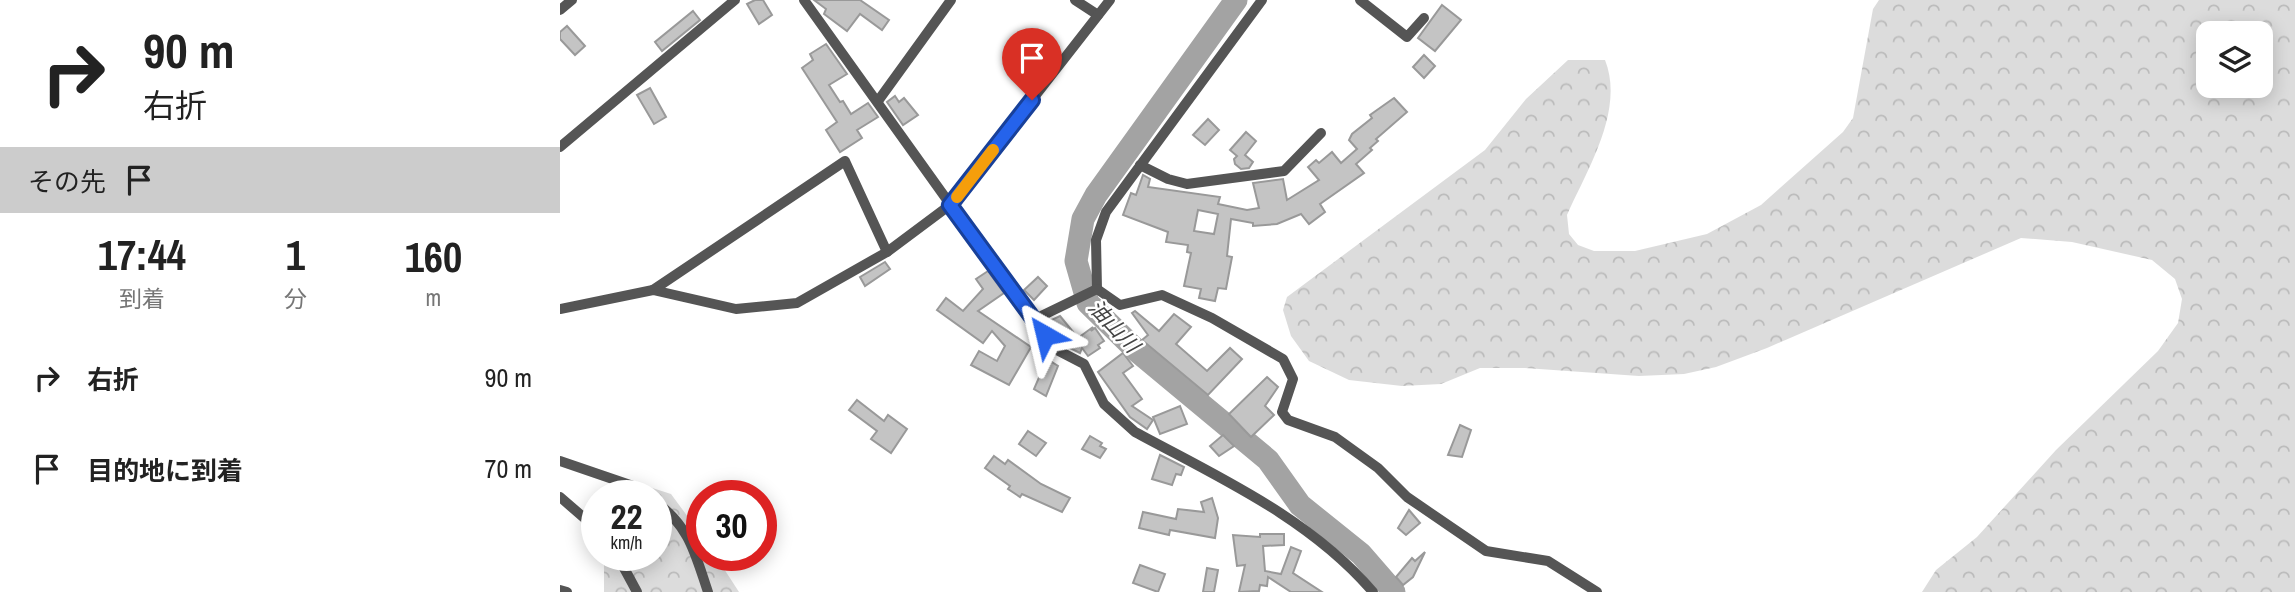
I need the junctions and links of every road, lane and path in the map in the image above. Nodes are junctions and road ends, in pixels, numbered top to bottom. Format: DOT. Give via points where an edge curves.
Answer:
graph roads {
  1 [pos="572,0"];
  2 [pos="734,0"];
  3 [pos="804,0"];
  4 [pos="951,0"];
  5 [pos="1075,0"];
  6 [pos="1110,0"];
  7 [pos="1262,0"];
  8 [pos="1360,0"];
  9 [pos="560,9"];
  10 [pos="1098,15"];
  11 [pos="1424,18"];
  12 [pos="878,101"];
  13 [pos="1321,133"];
  14 [pos="560,148"];
  15 [pos="1140,165"];
  16 [pos="950,205"];
  17 [pos="887,252"];
  18 [pos="1097,289"];
  19 [pos="653,290"];
  20 [pos="560,309"];
  21 [pos="1033,320"];
  22 [pos="560,461"];
  23 [pos="616,480"];
  24 [pos="560,497"];
  25 [pos="672,514"];
  26 [pos="581,515"];
  27 [pos="625,571"];
  28 [pos="560,590"];
  29 [pos="567,592"];
  30 [pos="636,592"];
  31 [pos="708,592"];
  32 [pos="1373,592"];
  33 [pos="1597,592"];
  1 -- 9 [label="street"];
  2 -- 14 [label="street"];
  3 -- 12 [label="street"];
  4 -- 12 [label="street"];
  5 -- 10 [label="street"];
  6 -- 10 [label="street"];
  7 -- 15 [label="street"];
  8 -- 11 [label="street" via="1407,37"];
  10 -- 16 [label="street"];
  12 -- 16 [label="street"];
  13 -- 15 [label="street" via="1284,171 1187,184"];
  15 -- 18 [label="street" via="1102,221 1096,240"];
  16 -- 17 [label="street"];
  16 -- 21 [label="street"];
  17 -- 19 [label="street" via="797,303 736,309"];
  17 -- 19 [label="street" via="845,161"];
  18 -- 21 [label="street"];
  18 -- 33 [label="street" via="1120,304 1161,295 1283,359 1293,379 1282,412 1288,420 1335,437 1378,468 1407,497 1486,551 1548,561"];
  19 -- 20 [label="street"];
  21 -- 32 [label="street" via="1056,350 1083,364 1115,417 1277,509 1360,576"];
  22 -- 23 [label="street"];
  24 -- 26 [label="street"];
  25 -- 31 [label="street" via="684,528"];
  27 -- 30 [label="street"];
  28 -- 29 [label="street"];
}
